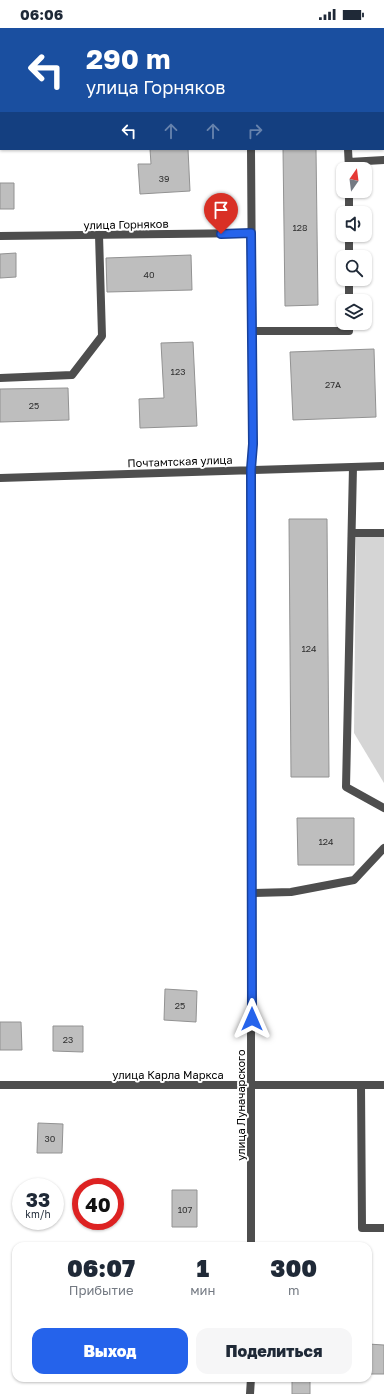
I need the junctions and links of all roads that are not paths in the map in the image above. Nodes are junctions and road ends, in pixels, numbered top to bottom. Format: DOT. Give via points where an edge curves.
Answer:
graph roads {
  1 [pos="251,150"];
  2 [pos="348,150"];
  3 [pos="384,160"];
  4 [pos="349,162"];
  5 [pos="372,162"];
  6 [pos="251,233"];
  7 [pos="99,235"];
  8 [pos="0,236"];
  9 [pos="349,330"];
  10 [pos="252,331"];
  11 [pos="0,378"];
  12 [pos="384,466"];
  13 [pos="353,467"];
  14 [pos="251,469"];
  15 [pos="0,478"];
  16 [pos="352,533"];
  17 [pos="384,533"];
  18 [pos="384,808"];
  19 [pos="384,848"];
  20 [pos="252,893"];
  21 [pos="0,1085"];
  22 [pos="251,1085"];
  23 [pos="361,1085"];
  24 [pos="384,1085"];
  25 [pos="384,1228"];
  26 [pos="251,1242"];
  27 [pos="250,1382"];
  28 [pos="250,1394"];
  1 -- 6 [label="street, улица Луначарского"];
  2 -- 4 [label="street"];
  3 -- 5 [label="street"];
  6 -- 7 [label="street, улица Горняков"];
  6 -- 10 [label="street, улица Луначарского"];
  7 -- 8 [label="street, улица Горняков"];
  7 -- 11 [label="street" via="102,336 72,375"];
  9 -- 10 [label="street"];
  10 -- 14 [label="street, улица Луначарского"];
  12 -- 13 [label="street, Почтамтская улица"];
  13 -- 14 [label="street, Почтамтская улица"];
  13 -- 16 [label="street"];
  14 -- 15 [label="street, Почтамтская улица"];
  14 -- 20 [label="street, улица Луначарского"];
  16 -- 17 [label="street"];
  16 -- 18 [label="street" via="346,787"];
  19 -- 20 [label="street" via="354,880 291,892"];
  20 -- 22 [label="street, улица Луначарского"];
  21 -- 22 [label="street, улица Карла Маркса"];
  22 -- 23 [label="street, улица Карла Маркса"];
  22 -- 26 [label="street, улица Луначарского"];
  23 -- 24 [label="street, улица Карла Маркса"];
  23 -- 25 [label="street" via="362,1228"];
  27 -- 28 [label="street"];
}
